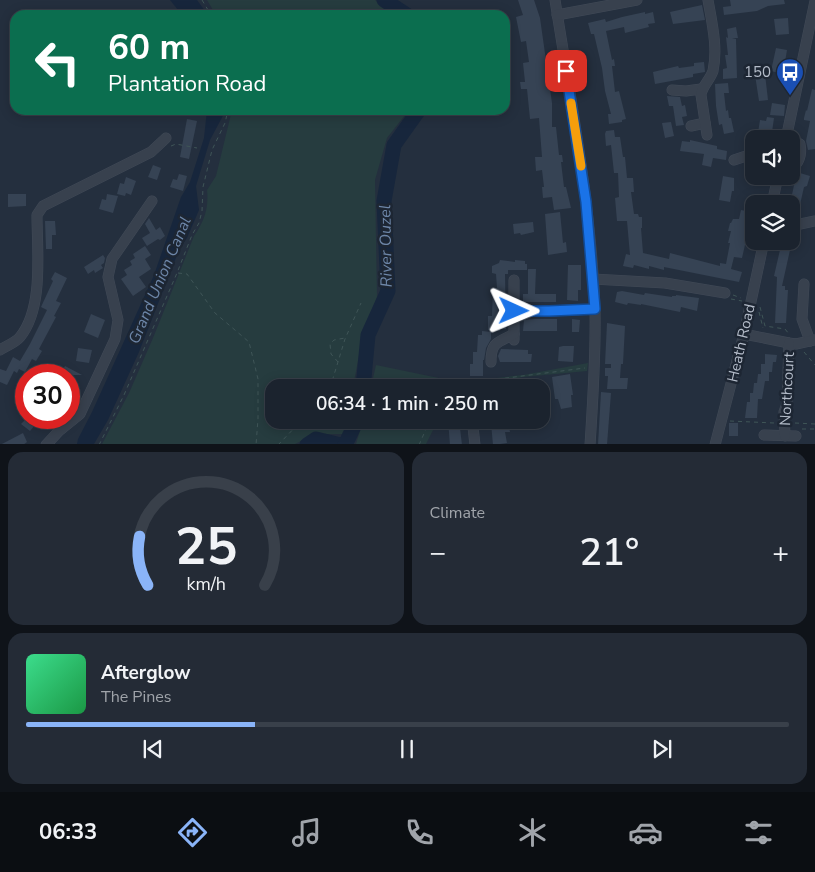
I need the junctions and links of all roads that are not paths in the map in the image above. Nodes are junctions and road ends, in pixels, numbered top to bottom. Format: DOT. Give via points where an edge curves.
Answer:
graph roads {
  1 [pos="555,0"];
  2 [pos="638,0"];
  3 [pos="708,0"];
  4 [pos="815,1"];
  5 [pos="557,15"];
  6 [pos="701,89"];
  7 [pos="672,90"];
  8 [pos="705,123"];
  9 [pos="691,126"];
  10 [pos="791,130"];
  11 [pos="707,135"];
  12 [pos="166,138"];
  13 [pos="745,156"];
  14 [pos="734,160"];
  15 [pos="152,201"];
  16 [pos="815,221"];
  17 [pos="800,224"];
  18 [pos="762,250"];
  19 [pos="593,279"];
  20 [pos="514,280"];
  21 [pos="804,284"];
  22 [pos="725,293"];
  23 [pos="595,309"];
  24 [pos="514,311"];
  25 [pos="744,334"];
  26 [pos="812,341"];
  27 [pos="793,344"];
  28 [pos="0,350"];
  29 [pos="491,362"];
  30 [pos="473,429"];
  31 [pos="764,435"];
  32 [pos="785,436"];
  33 [pos="796,436"];
  34 [pos="46,444"];
  35 [pos="474,444"];
  36 [pos="590,444"];
  37 [pos="715,444"];
  1 -- 5 [label="street"];
  2 -- 5 [label="street"];
  3 -- 6 [label="street" via="714,37 713,70"];
  4 -- 10 [label="street"];
  5 -- 19 [label="street" via="586,202"];
  6 -- 7 [label="street"];
  6 -- 8 [label="street"];
  8 -- 9 [label="street"];
  8 -- 11 [label="street"];
  12 -- 28 [label="street" via="152,152 43,206 37,215 37,294 31,319 19,339"];
  13 -- 14 [label="street"];
  15 -- 34 [label="street" via="112,259 108,277 118,320 115,339 80,414"];
  16 -- 17 [label="street"];
  18 -- 25 [label="street, Heath Road"];
  19 -- 22 [label="street" via="665,282"];
  19 -- 23 [label="street"];
  20 -- 24 [label="street"];
  21 -- 26 [label="street" via="802,318"];
  23 -- 24 [label="street"];
  23 -- 36 [label="street"];
  24 -- 29 [label="street" via="514,337 497,342 491,349"];
  25 -- 27 [label="street, Northcourt"];
  25 -- 37 [label="street, Heath Road"];
  26 -- 27 [label="street, Northcourt"];
  27 -- 32 [label="street, Northcourt" via="784,412"];
  30 -- 35 [label="street"];
  31 -- 32 [label="street, Northcourt"];
  32 -- 33 [label="street, Northcourt"];
}
